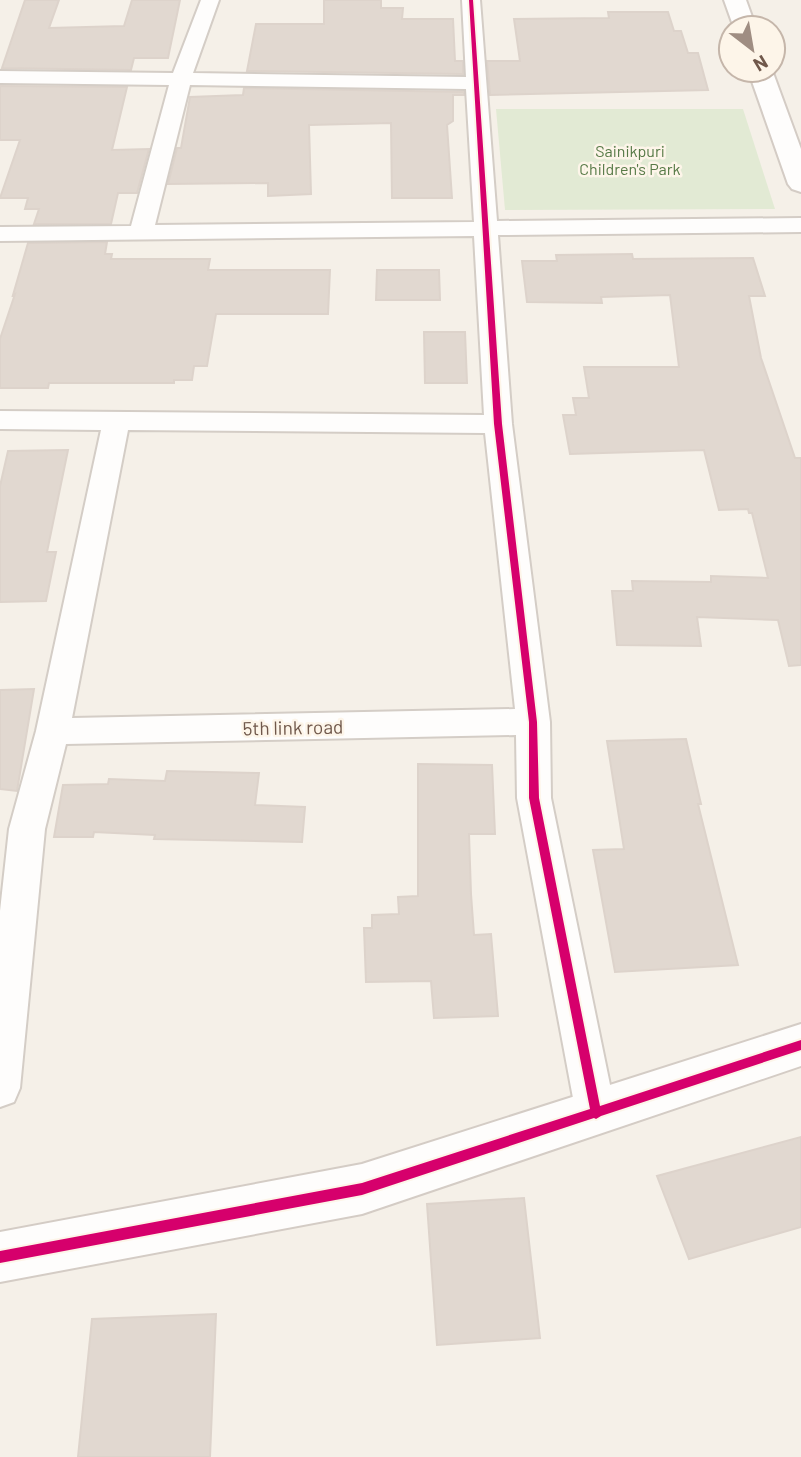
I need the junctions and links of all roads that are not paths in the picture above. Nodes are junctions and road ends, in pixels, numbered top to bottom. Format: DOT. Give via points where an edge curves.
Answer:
graph roads {
  1 [pos="210,0"];
  2 [pos="471,0"];
  3 [pos="0,77"];
  4 [pos="181,79"];
  5 [pos="474,82"];
  6 [pos="765,84"];
  7 [pos="801,184"];
  8 [pos="801,225"];
  9 [pos="486,230"];
  10 [pos="141,233"];
  11 [pos="0,234"];
  12 [pos="0,420"];
  13 [pos="116,422"];
  14 [pos="498,424"];
  15 [pos="533,722"];
  16 [pos="53,731"];
  17 [pos="801,1045"];
  18 [pos="0,1088"];
  19 [pos="596,1114"];
  20 [pos="0,1257"];
  1 -- 4 [label="street"];
  2 -- 5 [label="street"];
  3 -- 4 [label="street"];
  4 -- 5 [label="street"];
  4 -- 10 [label="street"];
  5 -- 9 [label="street"];
  6 -- 7 [label="street"];
  8 -- 9 [label="street"];
  9 -- 10 [label="street"];
  9 -- 14 [label="street"];
  10 -- 11 [label="street"];
  12 -- 13 [label="street"];
  13 -- 14 [label="street"];
  13 -- 16 [label="street"];
  14 -- 15 [label="street"];
  15 -- 16 [label="street, 5th link road"];
  15 -- 19 [label="street" via="534,798"];
  16 -- 18 [label="street" via="27,829"];
  17 -- 19 [label="street"];
  19 -- 20 [label="street" via="362,1189"];
}
